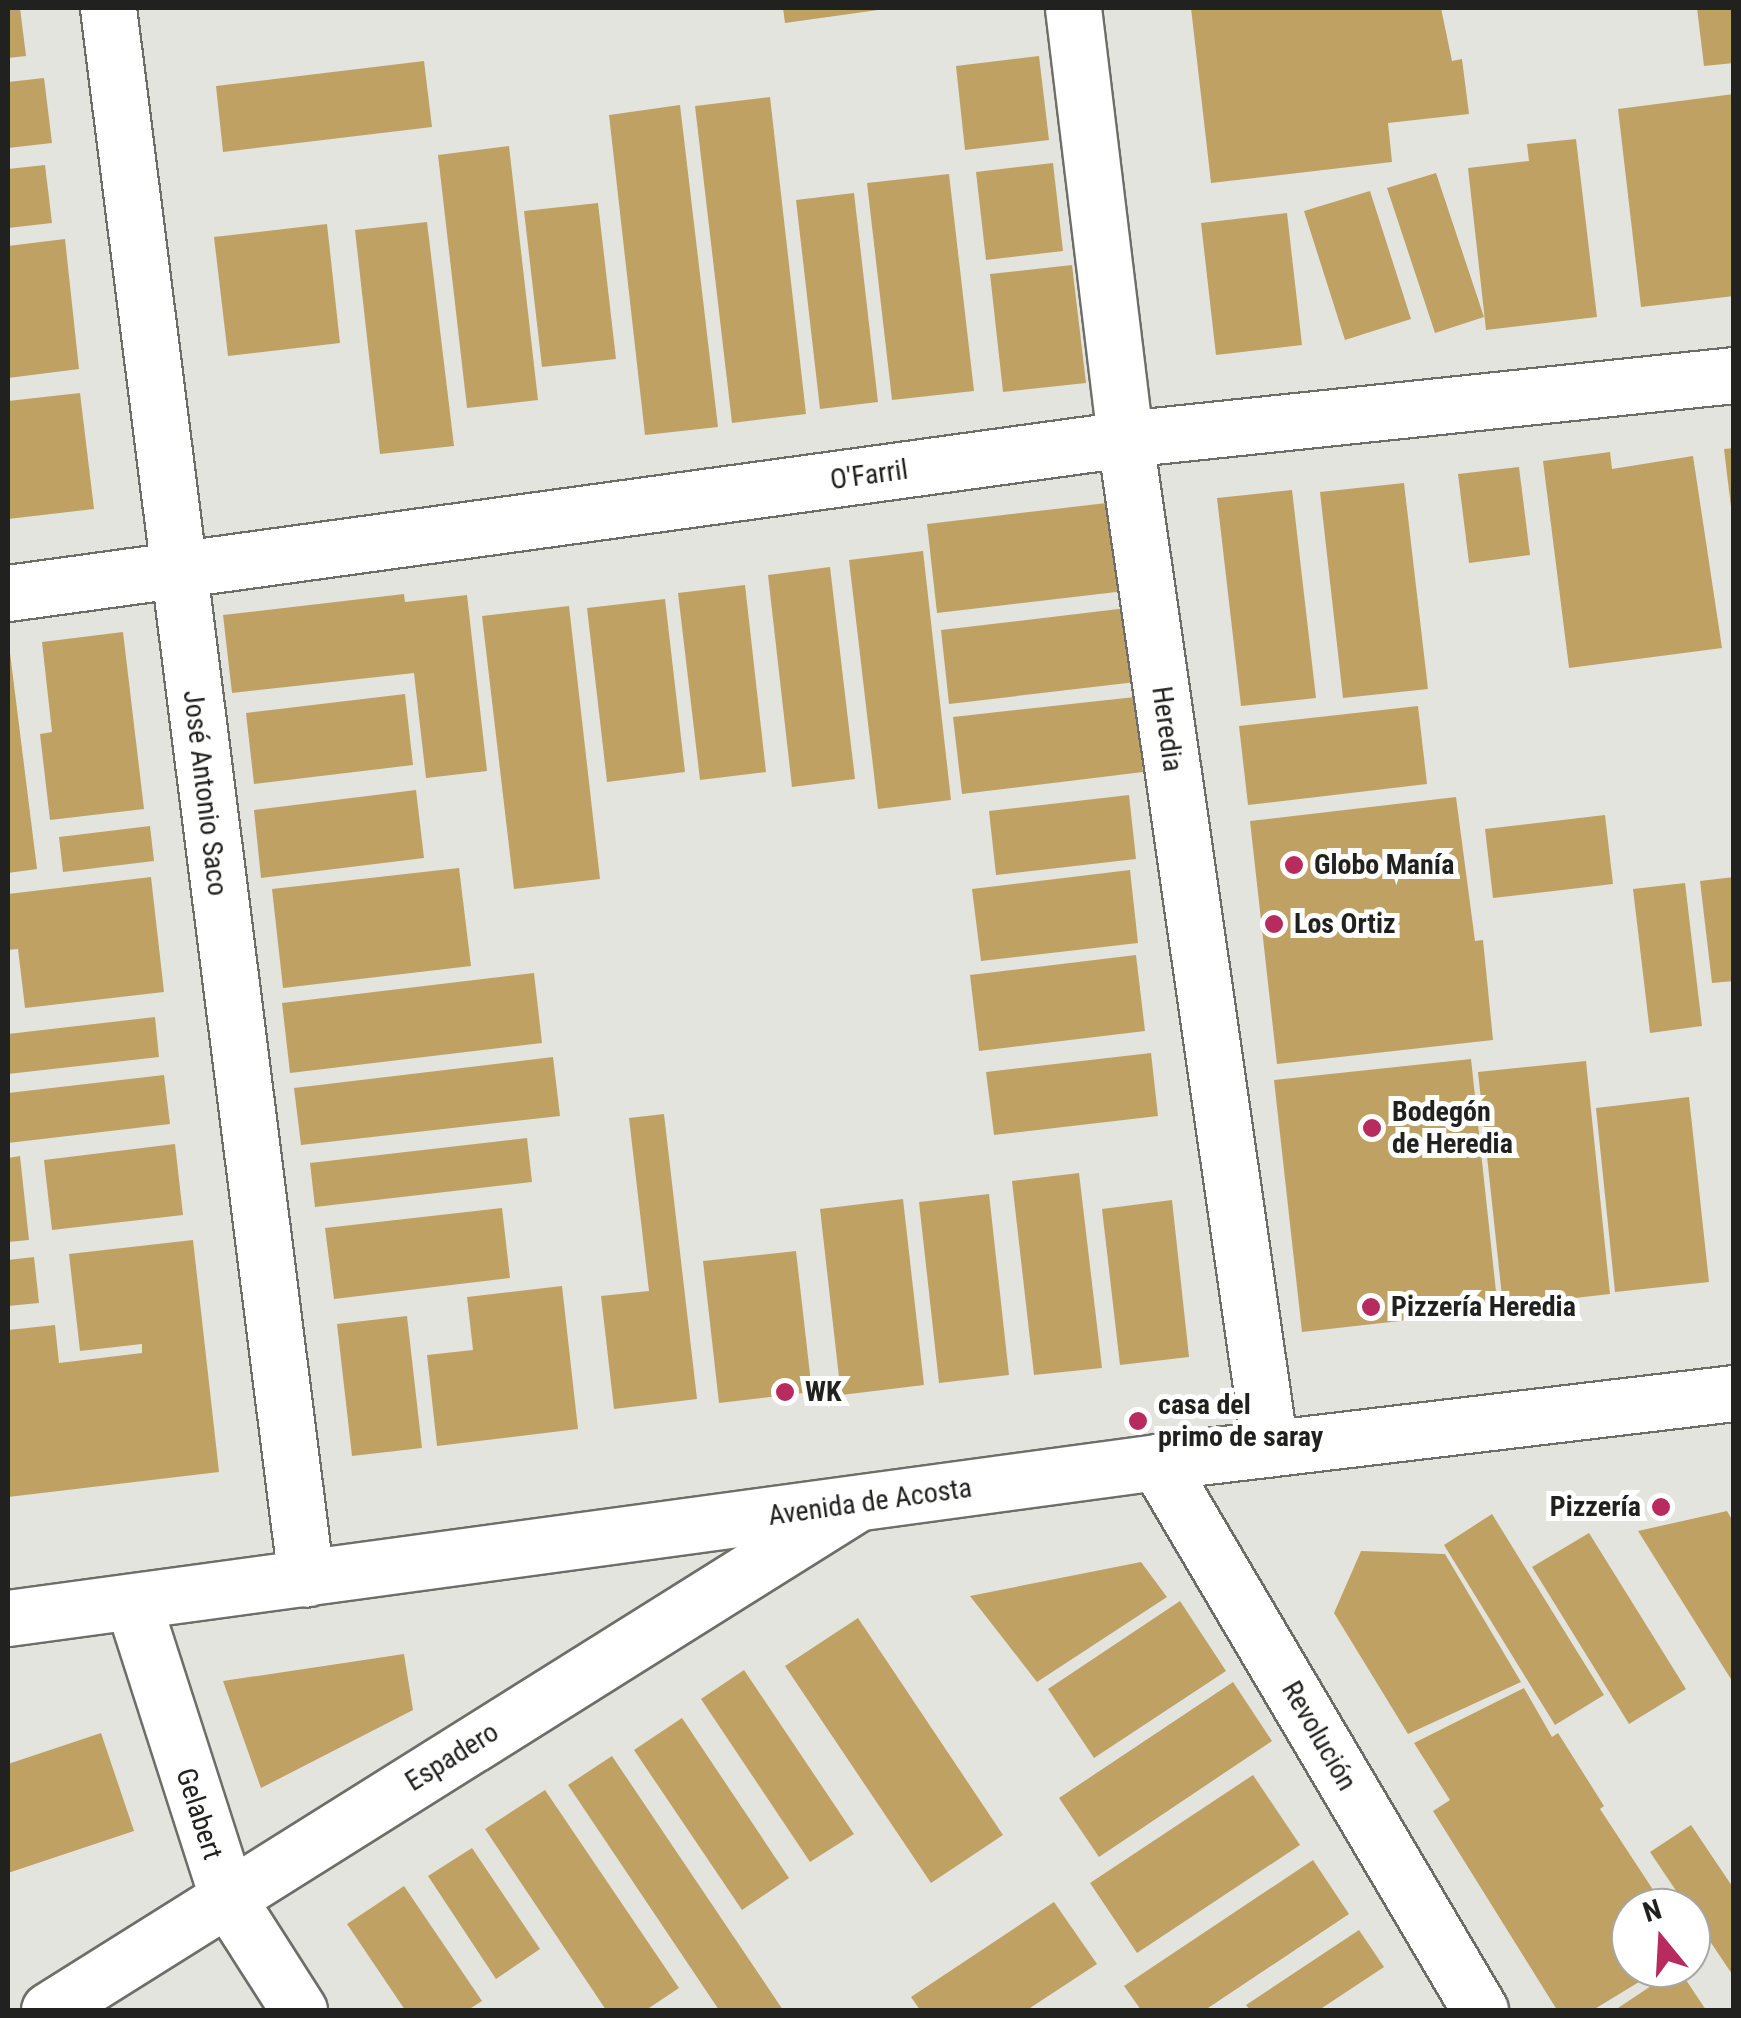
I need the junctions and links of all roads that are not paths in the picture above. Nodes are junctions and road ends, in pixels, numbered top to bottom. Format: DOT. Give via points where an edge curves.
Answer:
graph roads {
  1 [pos="108,8"];
  2 [pos="1073,8"];
  3 [pos="1734,376"];
  4 [pos="1126,439"];
  5 [pos="177,573"];
  6 [pos="8,594"];
  7 [pos="1734,1394"];
  8 [pos="1270,1448"];
  9 [pos="1156,1462"];
  10 [pos="856,1504"];
  11 [pos="306,1579"];
  12 [pos="133,1603"];
  13 [pos="8,1618"];
  14 [pos="228,1899"];
  15 [pos="48,2010"];
  16 [pos="299,2010"];
  17 [pos="1480,2010"];
  1 -- 5 [label="street, José Antonio Saco"];
  2 -- 4 [label="street, Heredia"];
  3 -- 4 [label="street, O'Farril"];
  4 -- 5 [label="street, O'Farril"];
  4 -- 8 [label="street, Heredia"];
  5 -- 6 [label="street, O'Farril"];
  5 -- 11 [label="street, José Antonio Saco"];
  7 -- 8 [label="street, Avenida de Acosta"];
  8 -- 9 [label="street, Avenida de Acosta"];
  9 -- 10 [label="street, Avenida de Acosta"];
  9 -- 17 [label="street, Revolución"];
  10 -- 11 [label="street, Avenida de Acosta"];
  10 -- 14 [label="street, Espadero"];
  11 -- 12 [label="street, Avenida de Acosta"];
  12 -- 13 [label="street, Avenida de Acosta"];
  12 -- 14 [label="street, Gelabert"];
  14 -- 15 [label="street, Espadero"];
  14 -- 16 [label="street, Gelabert"];
}
